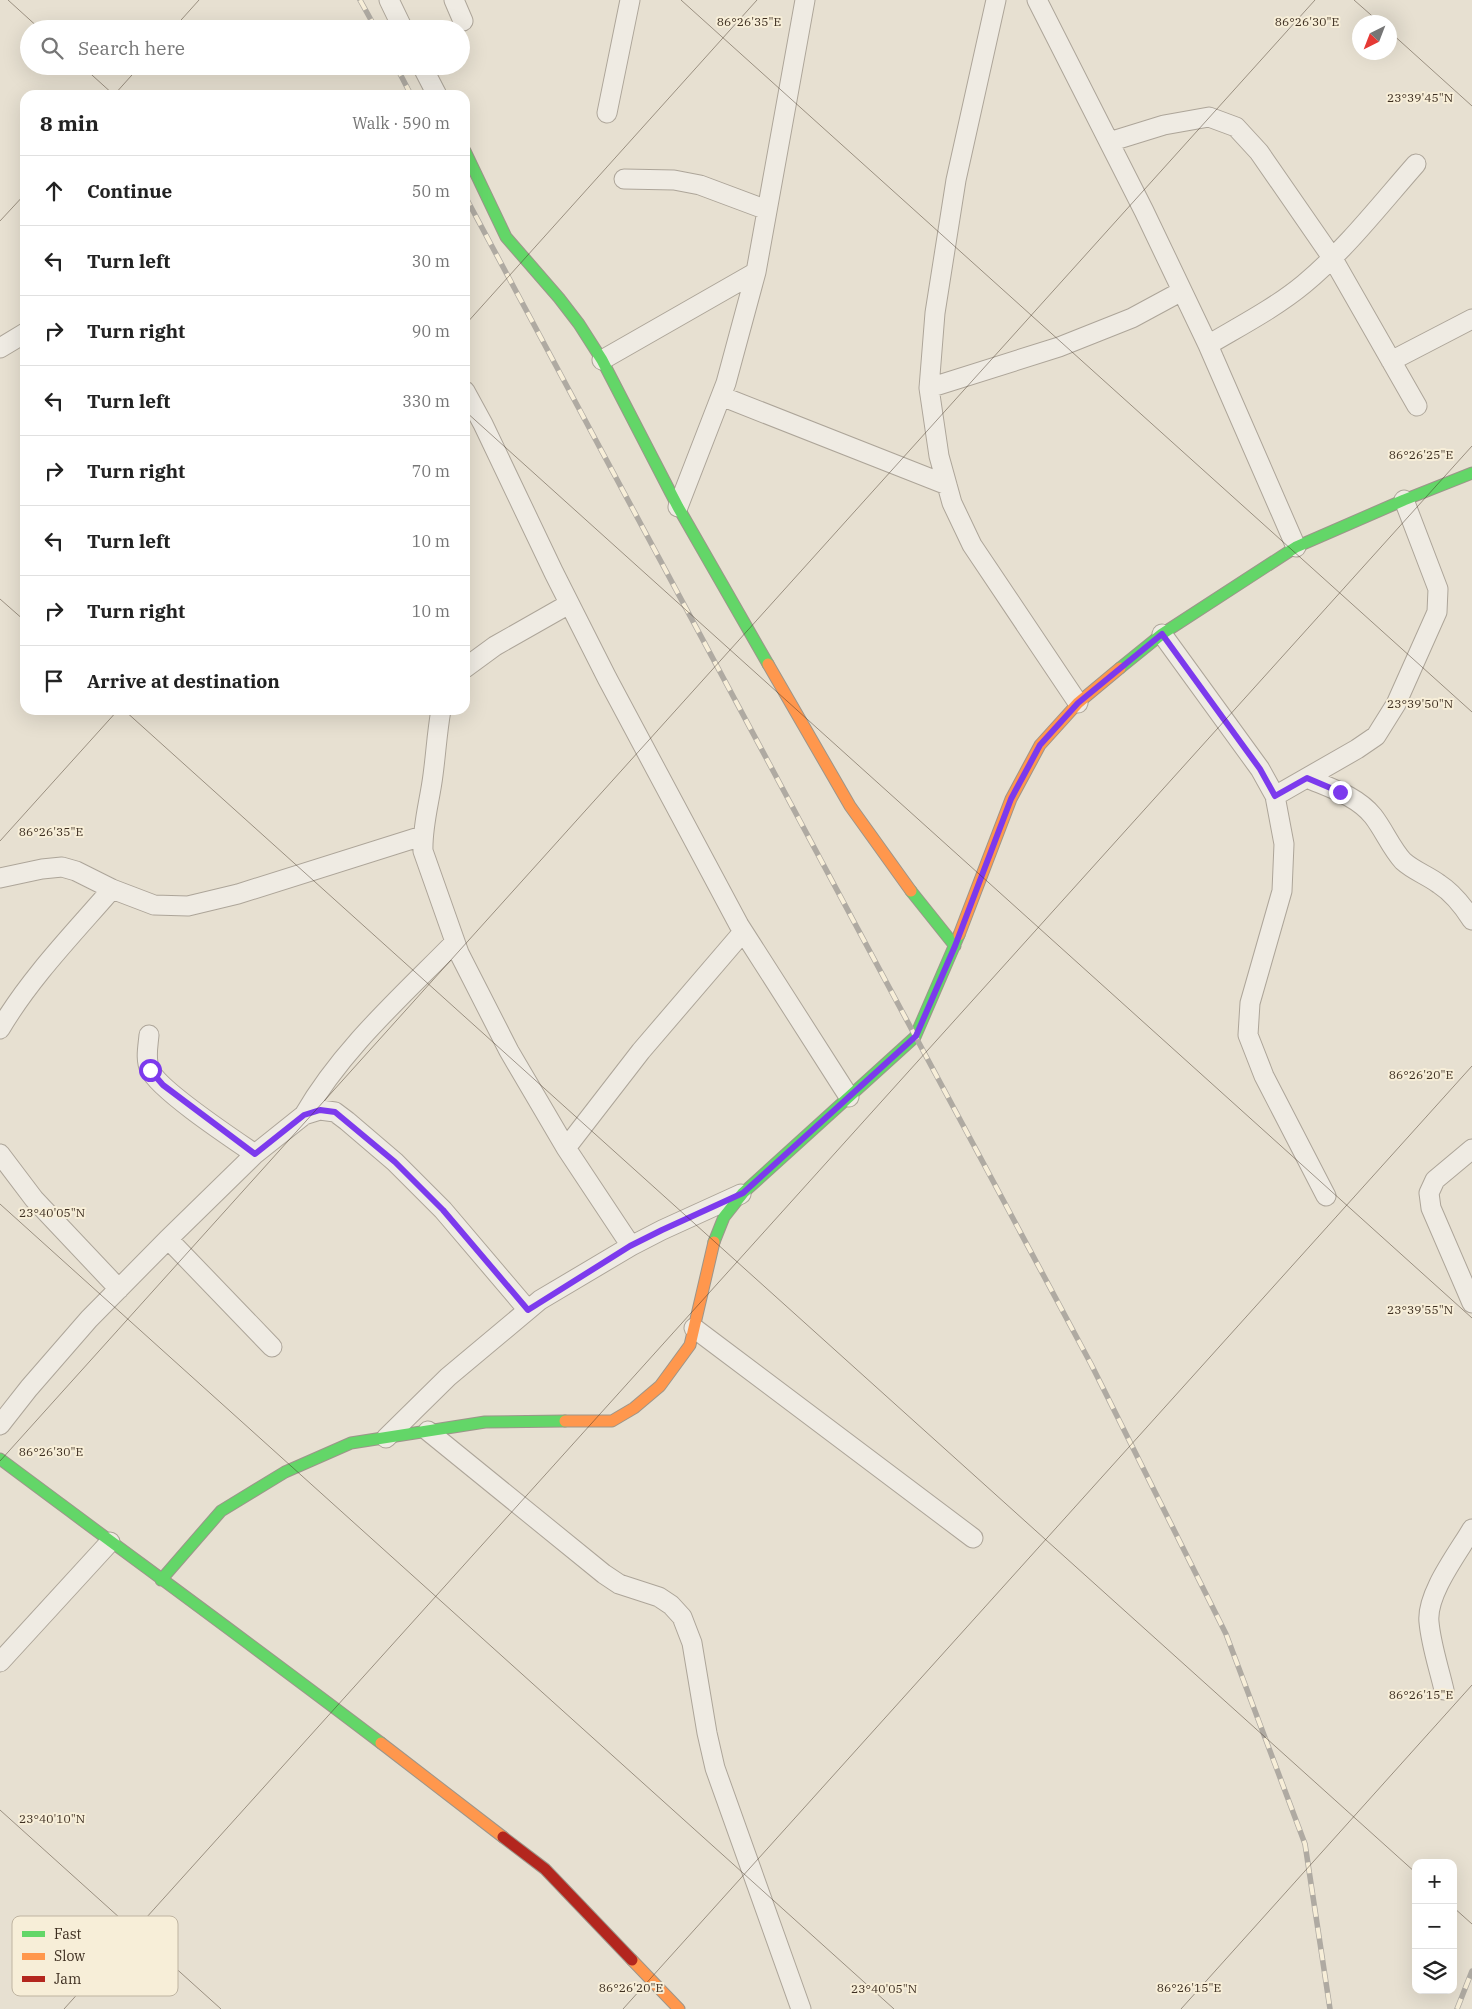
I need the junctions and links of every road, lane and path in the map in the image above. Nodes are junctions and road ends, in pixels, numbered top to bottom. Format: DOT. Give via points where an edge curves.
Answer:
graph roads {
  1 [pos="388,0"];
  2 [pos="454,0"];
  3 [pos="630,0"];
  4 [pos="805,0"];
  5 [pos="996,0"];
  6 [pos="1037,0"];
  7 [pos="398,20"];
  8 [pos="462,20"];
  9 [pos="427,75"];
  10 [pos="434,90"];
  11 [pos="607,113"];
  12 [pos="1109,142"];
  13 [pos="470,163"];
  14 [pos="1416,164"];
  15 [pos="624,179"];
  16 [pos="767,210"];
  17 [pos="1332,259"];
  18 [pos="756,272"];
  19 [pos="1182,291"];
  20 [pos="1472,319"];
  21 [pos="20,336"];
  22 [pos="1208,345"];
  23 [pos="0,348"];
  24 [pos="602,360"];
  25 [pos="1391,361"];
  26 [pos="930,388"];
  27 [pos="721,396"];
  28 [pos="470,400"];
  29 [pos="1417,406"];
  30 [pos="1472,473"];
  31 [pos="947,486"];
  32 [pos="1404,500"];
  33 [pos="678,507"];
  34 [pos="1296,547"];
  35 [pos="569,604"];
  36 [pos="1162,634"];
  37 [pos="470,664"];
  38 [pos="1078,703"];
  39 [pos="440,715"];
  40 [pos="1307,778"];
  41 [pos="1275,796"];
  42 [pos="422,836"];
  43 [pos="0,878"];
  44 [pos="112,889"];
  45 [pos="1472,920"];
  46 [pos="743,932"];
  47 [pos="455,942"];
  48 [pos="955,946"];
  49 [pos="0,1029"];
  50 [pos="149,1035"];
  51 [pos="849,1098"];
  52 [pos="304,1115"];
  53 [pos="566,1148"];
  54 [pos="1472,1149"];
  55 [pos="0,1154"];
  56 [pos="255,1154"];
  57 [pos="743,1193"];
  58 [pos="1326,1196"];
  59 [pos="168,1239"];
  60 [pos="630,1246"];
  61 [pos="119,1289"];
  62 [pos="1472,1303"];
  63 [pos="528,1310"];
  64 [pos="694,1328"];
  65 [pos="272,1347"];
  66 [pos="0,1425"];
  67 [pos="428,1431"];
  68 [pos="386,1438"];
  69 [pos="0,1459"];
  70 [pos="1472,1529"];
  71 [pos="973,1538"];
  72 [pos="110,1542"];
  73 [pos="161,1580"];
  74 [pos="0,1662"];
  75 [pos="1444,1690"];
  76 [pos="679,2009"];
  77 [pos="801,2009"];
  1 -- 7 [label="street"];
  2 -- 8 [label="street"];
  3 -- 11 [label="street"];
  4 -- 16 [label="street"];
  5 -- 26 [label="street" via="956,180 935,313"];
  6 -- 12 [label="street"];
  9 -- 10 [label="street"];
  12 -- 17 [label="street" via="1164,125 1209,117 1236,127 1259,152"];
  12 -- 19 [label="street"];
  13 -- 24 [label="street" via="506,237 580,324"];
  14 -- 17 [label="street"];
  15 -- 16 [label="street" via="674,180 700,185"];
  16 -- 18 [label="street"];
  17 -- 22 [label="street" via="1275,305"];
  17 -- 25 [label="street"];
  18 -- 24 [label="street"];
  18 -- 27 [label="street"];
  19 -- 22 [label="street"];
  19 -- 26 [label="street" via="1132,318 1059,348"];
  20 -- 25 [label="street"];
  21 -- 23 [label="street"];
  22 -- 34 [label="street"];
  24 -- 33 [label="street"];
  25 -- 29 [label="street"];
  26 -- 31 [label="street" via="938,456"];
  27 -- 31 [label="street"];
  27 -- 33 [label="street"];
  28 -- 35 [label="street"];
  30 -- 32 [label="street"];
  31 -- 38 [label="street" via="972,545"];
  32 -- 34 [label="street"];
  32 -- 40 [label="street" via="1438,589 1437,612 1396,704 1376,736"];
  33 -- 48 [label="street" via="850,806 896,874"];
  34 -- 36 [label="street"];
  35 -- 37 [label="street" via="495,646"];
  35 -- 46 [label="street"];
  36 -- 38 [label="street"];
  36 -- 41 [label="street" via="1260,769"];
  38 -- 48 [label="street" via="1040,745 1011,799"];
  39 -- 42 [label="street" via="434,773"];
  40 -- 41 [label="street"];
  40 -- 45 [label="street" via="1340,792 1372,815 1402,860 1453,895"];
  41 -- 58 [label="street" via="1284,844 1282,891 1250,1003 1248,1035 1264,1076"];
  42 -- 44 [label="street" via="238,894 188,906 154,905"];
  42 -- 47 [label="street" via="423,851"];
  43 -- 44 [label="street" via="62,867"];
  44 -- 49 [label="street" via="47,965"];
  46 -- 51 [label="street"];
  46 -- 53 [label="street" via="641,1051"];
  47 -- 52 [label="street" via="358,1042 325,1080"];
  47 -- 53 [label="street" via="509,1051"];
  48 -- 51 [label="street" via="916,1036"];
  50 -- 56 [label="street" via="147,1062 155,1078"];
  51 -- 57 [label="street"];
  52 -- 56 [label="street"];
  52 -- 63 [label="street" via="320,1110 335,1112 375,1144 443,1210"];
  53 -- 60 [label="street"];
  54 -- 62 [label="street" via="1436,1180 1429,1193 1431,1208"];
  55 -- 61 [label="street" via="34,1199"];
  56 -- 59 [label="street"];
  57 -- 60 [label="street"];
  57 -- 64 [label="street" via="724,1217 711,1248"];
  59 -- 61 [label="street"];
  59 -- 65 [label="street"];
  60 -- 63 [label="street"];
  61 -- 66 [label="street" via="89,1319"];
  63 -- 68 [label="street" via="448,1378"];
  64 -- 67 [label="street" via="690,1345 660,1386 612,1421 484,1422"];
  64 -- 71 [label="street"];
  67 -- 68 [label="street"];
  67 -- 77 [label="street" via="604,1574 619,1584 659,1597 682,1617 692,1643 706,1733 715,1768"];
  68 -- 73 [label="street" via="351,1444 285,1472 221,1511"];
  69 -- 72 [label="street"];
  70 -- 75 [label="street" via="1430,1605 1429,1622"];
  72 -- 73 [label="street"];
  72 -- 74 [label="street"];
  73 -- 76 [label="street" via="258,1649 545,1869"];
}
